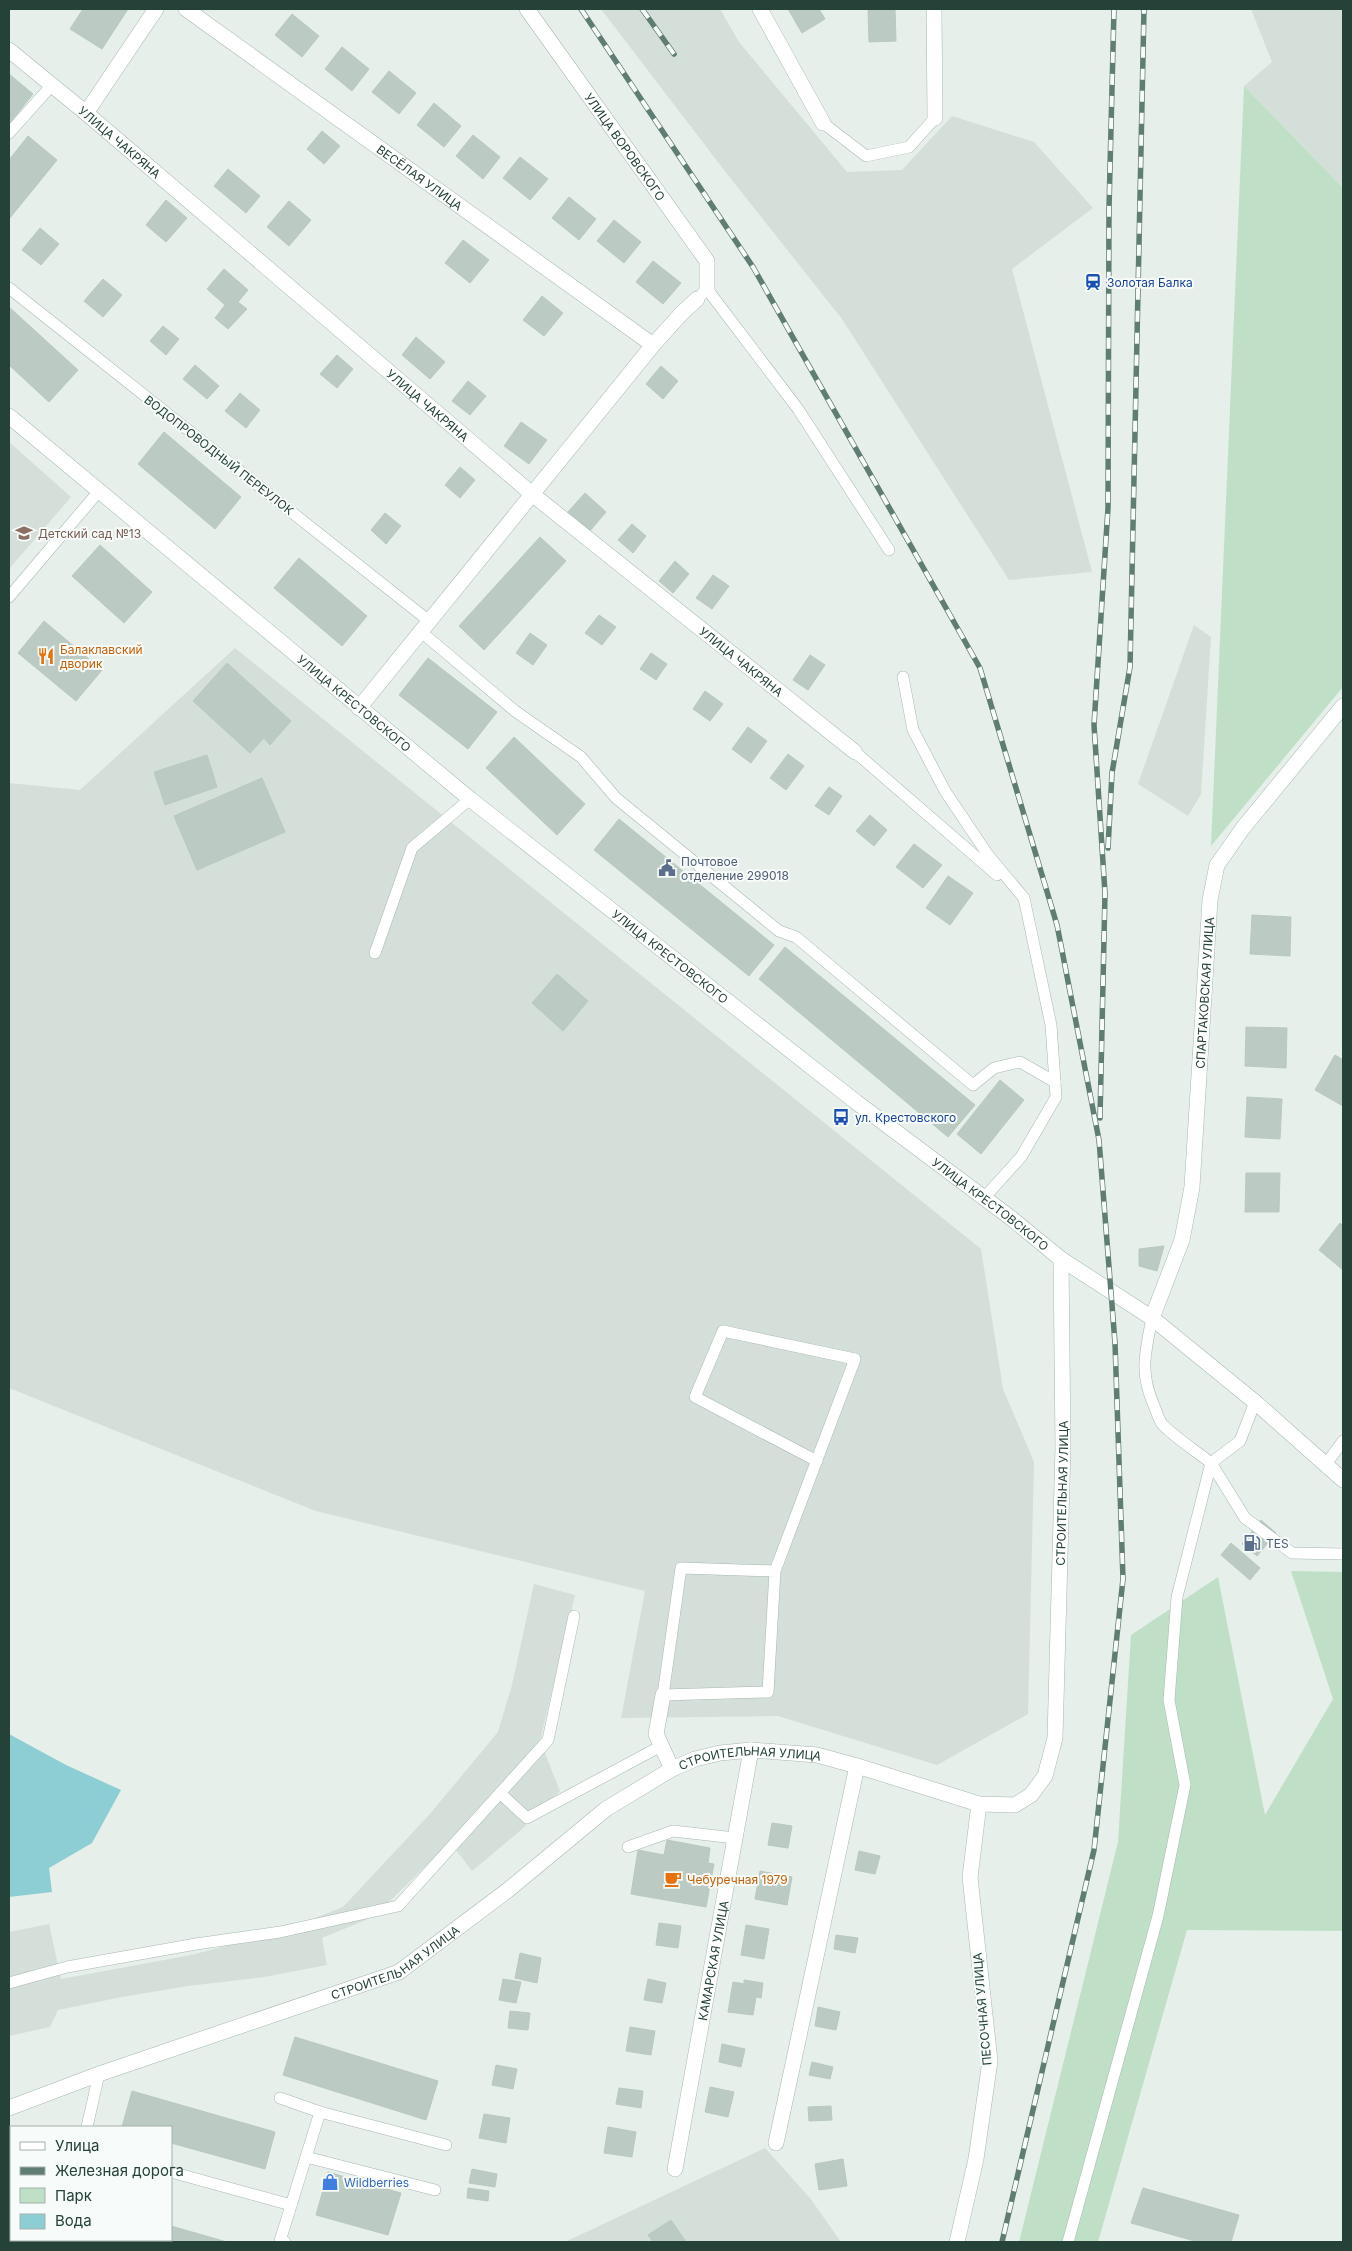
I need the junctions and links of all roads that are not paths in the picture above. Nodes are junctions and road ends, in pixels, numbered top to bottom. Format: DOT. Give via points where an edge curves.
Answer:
graph roads {
  1 [pos="156,9"];
  2 [pos="186,9"];
  3 [pos="527,9"];
  4 [pos="760,9"];
  5 [pos="934,9"];
  6 [pos="9,50"];
  7 [pos="52,85"];
  8 [pos="86,113"];
  9 [pos="935,118"];
  10 [pos="823,123"];
  11 [pos="9,134"];
  12 [pos="9,288"];
  13 [pos="702,294"];
  14 [pos="653,345"];
  15 [pos="9,416"];
  16 [pos="99,491"];
  17 [pos="532,494"];
  18 [pos="889,550"];
  19 [pos="9,597"];
  20 [pos="425,626"];
  21 [pos="903,677"];
  22 [pos="1343,706"];
  23 [pos="359,708"];
  24 [pos="855,752"];
  25 [pos="470,799"];
  26 [pos="1024,898"];
  27 [pos="375,953"];
  28 [pos="1055,1082"];
  29 [pos="983,1199"];
  30 [pos="1061,1259"];
  31 [pos="1152,1318"];
  32 [pos="1255,1402"];
  33 [pos="1343,1441"];
  34 [pos="817,1461"];
  35 [pos="1211,1463"];
  36 [pos="1326,1464"];
  37 [pos="1343,1480"];
  38 [pos="1343,1554"];
  39 [pos="775,1571"];
  40 [pos="574,1616"];
  41 [pos="663,1695"];
  42 [pos="661,1746"];
  43 [pos="751,1750"];
  44 [pos="857,1766"];
  45 [pos="672,1769"];
  46 [pos="500,1793"];
  47 [pos="979,1804"];
  48 [pos="735,1838"];
  49 [pos="628,1847"];
  50 [pos="9,1983"];
  51 [pos="99,2074"];
  52 [pos="280,2098"];
  53 [pos="9,2108"];
  54 [pos="320,2112"];
  55 [pos="87,2126"];
  56 [pos="776,2143"];
  57 [pos="446,2145"];
  58 [pos="306,2157"];
  59 [pos="674,2169"];
  60 [pos="172,2172"];
  61 [pos="436,2190"];
  62 [pos="291,2205"];
  63 [pos="284,2242"];
  64 [pos="957,2242"];
  65 [pos="1068,2242"];
  1 -- 8 [label="street"];
  2 -- 14 [label="street, ВЕСЁЛАЯ УЛИЦА"];
  3 -- 13 [label="street, УЛИЦА ВОРОВСКОГО" via="707,261"];
  4 -- 10 [label="street"];
  5 -- 9 [label="street"];
  6 -- 7 [label="street, УЛИЦА ЧАКРЯНА"];
  7 -- 8 [label="street, УЛИЦА ЧАКРЯНА"];
  7 -- 11 [label="lane"];
  8 -- 17 [label="street, УЛИЦА ЧАКРЯНА"];
  9 -- 10 [label="lane" via="909,147 866,156"];
  12 -- 20 [label="lane, ВОДОПРОВОДНЫЙ ПЕРЕУЛОК"];
  13 -- 14 [label="street"];
  13 -- 18 [label="lane" via="798,410"];
  14 -- 17 [label="street"];
  15 -- 16 [label="street, УЛИЦА КРЕСТОВСКОГО"];
  16 -- 19 [label="lane"];
  16 -- 23 [label="street, УЛИЦА КРЕСТОВСКОГО"];
  17 -- 20 [label="street"];
  17 -- 24 [label="street, УЛИЦА ЧАКРЯНА"];
  20 -- 23 [label="street"];
  20 -- 28 [label="lane, ВОДОПРОВОДНЫЙ ПЕРЕУЛОК" via="515,711 581,758 616,798 771,925 796,937 974,1085 994,1068 1020,1062"];
  21 -- 26 [label="lane" via="912,730 945,791 988,855"];
  22 -- 31 [label="street, СПАРТАКОВСКАЯ УЛИЦА" via="1243,828 1217,865 1210,900 1192,1187 1182,1240"];
  23 -- 25 [label="street, УЛИЦА КРЕСТОВСКОГО"];
  24 -- 26 [label="lane"];
  25 -- 27 [label="lane" via="412,848"];
  25 -- 29 [label="street, УЛИЦА КРЕСТОВСКОГО"];
  26 -- 28 [label="lane" via="1052,1025"];
  28 -- 29 [label="lane" via="1056,1096 1021,1158"];
  29 -- 30 [label="street, УЛИЦА КРЕСТОВСКОГО"];
  30 -- 31 [label="street, УЛИЦА КРЕСТОВСКОГО"];
  30 -- 47 [label="street, СТРОИТЕЛЬНАЯ УЛИЦА" via="1063,1447 1055,1738 1045,1776 1032,1795 1014,1804"];
  31 -- 32 [label="street, УЛИЦА КРЕСТОВСКОГО"];
  31 -- 35 [label="lane" via="1144,1361 1148,1394 1162,1424"];
  32 -- 35 [label="lane" via="1240,1441"];
  32 -- 36 [label="street, УЛИЦА КРЕСТОВСКОГО"];
  33 -- 36 [label="lane"];
  34 -- 34 [label="lane" via="855,1359 723,1331 695,1397"];
  34 -- 39 [label="lane"];
  35 -- 38 [label="lane" via="1245,1518 1292,1553"];
  35 -- 65 [label="lane" via="1177,1597 1169,1700 1185,1785 1158,1916"];
  36 -- 37 [label="street, УЛИЦА КРЕСТОВСКОГО"];
  39 -- 41 [label="lane" via="681,1568"];
  39 -- 41 [label="lane" via="768,1692"];
  40 -- 46 [label="lane" via="548,1740"];
  41 -- 42 [label="street" via="656,1734"];
  42 -- 45 [label="street"];
  42 -- 46 [label="lane" via="527,1818"];
  43 -- 44 [label="street, СТРОИТЕЛЬНАЯ УЛИЦА" via="817,1756"];
  43 -- 45 [label="street, СТРОИТЕЛЬНАЯ УЛИЦА" via="703,1757"];
  43 -- 48 [label="street, КАМАРСКАЯ УЛИЦА"];
  44 -- 47 [label="street, СТРОИТЕЛЬНАЯ УЛИЦА"];
  44 -- 56 [label="street"];
  45 -- 51 [label="street, СТРОИТЕЛЬНАЯ УЛИЦА" via="606,1808 508,1890 399,1972"];
  46 -- 50 [label="lane" via="398,1906 280,1932 67,1967"];
  47 -- 64 [label="street, ПЕСОЧНАЯ УЛИЦА" via="970,1877 990,2061 976,2159"];
  48 -- 49 [label="lane" via="673,1831"];
  48 -- 59 [label="street, КАМАРСКАЯ УЛИЦА"];
  51 -- 53 [label="street, СТРОИТЕЛЬНАЯ УЛИЦА"];
  51 -- 55 [label="lane"];
  52 -- 54 [label="lane"];
  54 -- 57 [label="lane"];
  54 -- 58 [label="lane"];
  58 -- 61 [label="lane"];
  58 -- 62 [label="lane"];
  60 -- 62 [label="lane"];
  62 -- 63 [label="lane" via="280,2241"];
}
